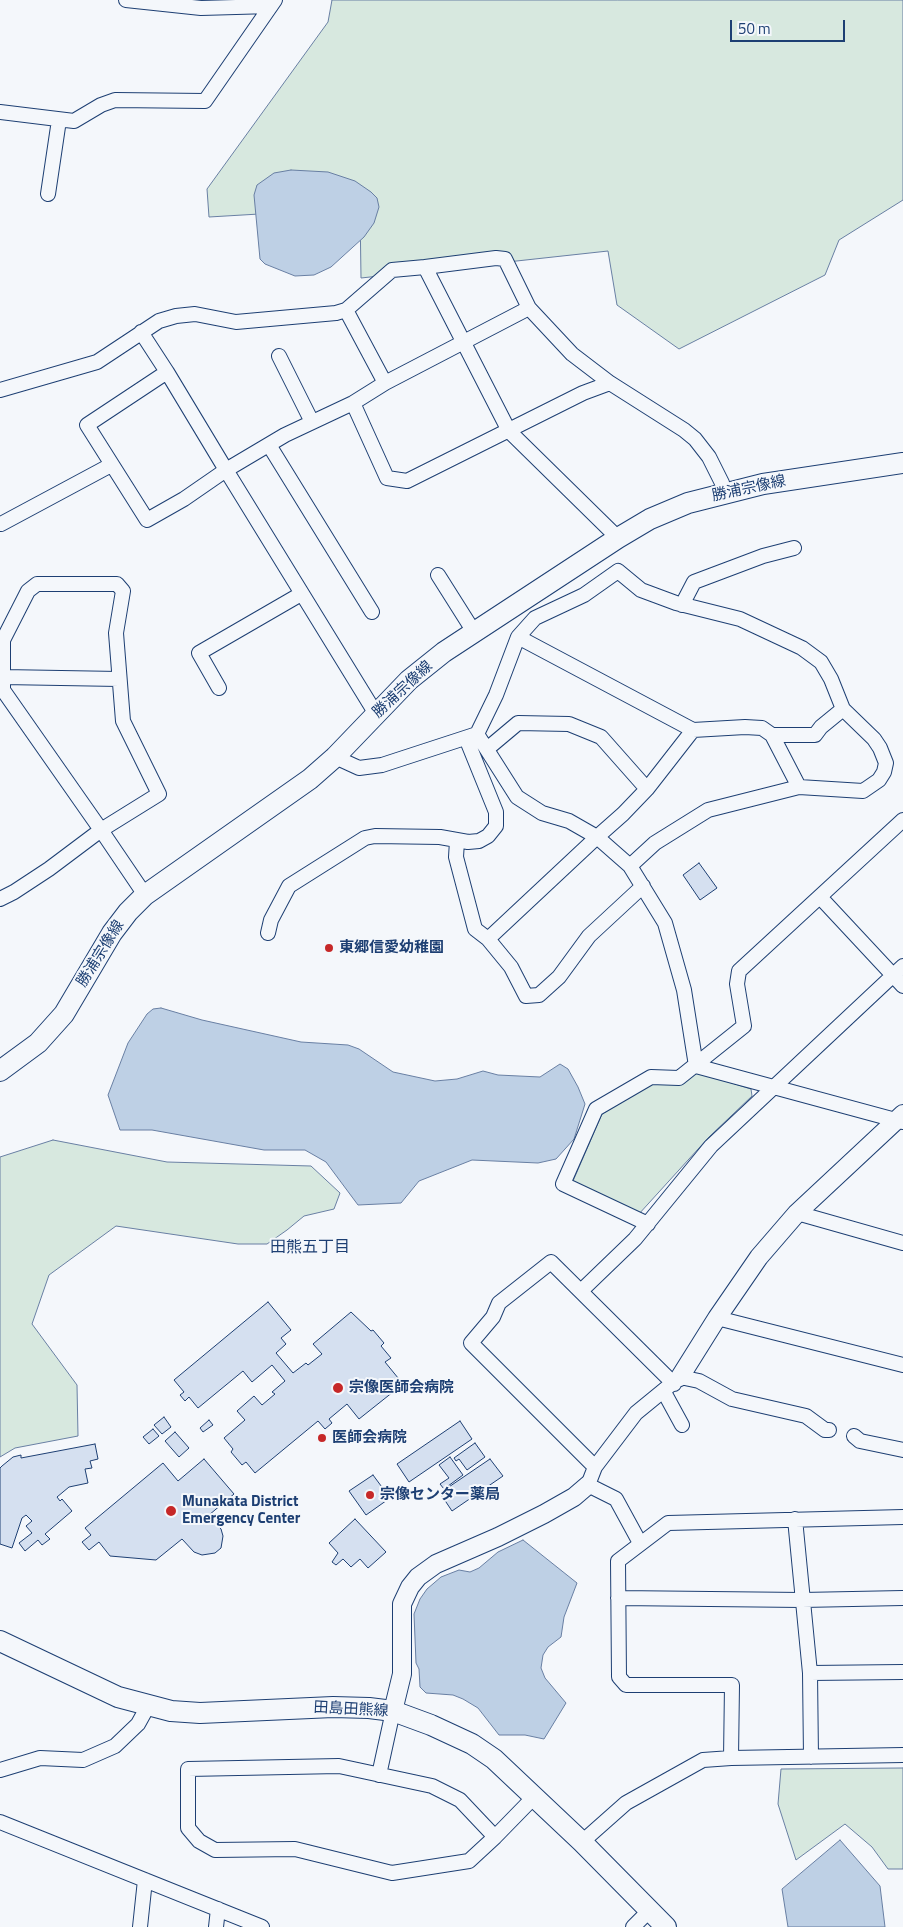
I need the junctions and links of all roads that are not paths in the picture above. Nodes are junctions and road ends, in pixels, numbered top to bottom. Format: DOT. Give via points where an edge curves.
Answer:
graph roads {
  1 [pos="126,0"];
  2 [pos="273,3"];
  3 [pos="0,112"];
  4 [pos="59,120"];
  5 [pos="48,194"];
  6 [pos="425,267"];
  7 [pos="529,308"];
  8 [pos="346,310"];
  9 [pos="141,332"];
  10 [pos="465,342"];
  11 [pos="280,356"];
  12 [pos="167,372"];
  13 [pos="385,383"];
  14 [pos="610,383"];
  15 [pos="0,390"];
  16 [pos="353,403"];
  17 [pos="312,422"];
  18 [pos="510,431"];
  19 [pos="269,444"];
  20 [pos="903,463"];
  21 [pos="111,466"];
  22 [pos="226,470"];
  23 [pos="725,492"];
  24 [pos="1,524"];
  25 [pos="618,538"];
  26 [pos="794,548"];
  27 [pos="438,575"];
  28 [pos="301,594"];
  29 [pos="682,605"];
  30 [pos="372,612"];
  31 [pos="474,632"];
  32 [pos="518,637"];
  33 [pos="3,677"];
  34 [pos="119,679"];
  35 [pos="219,688"];
  36 [pos="843,709"];
  37 [pos="376,714"];
  38 [pos="693,730"];
  39 [pos="772,735"];
  40 [pos="471,736"];
  41 [pos="486,749"];
  42 [pos="335,757"];
  43 [pos="799,787"];
  44 [pos="647,789"];
  45 [pos="903,820"];
  46 [pos="101,830"];
  47 [pos="597,837"];
  48 [pos="457,841"];
  49 [pos="630,866"];
  50 [pos="643,886"];
  51 [pos="145,895"];
  52 [pos="820,897"];
  53 [pos="0,899"];
  54 [pos="268,934"];
  55 [pos="488,939"];
  56 [pos="898,970"];
  57 [pos="903,986"];
  58 [pos="696,1066"];
  59 [pos="0,1071"];
  60 [pos="773,1086"];
  61 [pos="901,1119"];
  62 [pos="798,1213"];
  63 [pos="648,1224"];
  64 [pos="903,1243"];
  65 [pos="581,1291"];
  66 [pos="717,1318"];
  67 [pos="903,1366"];
  68 [pos="673,1385"];
  69 [pos="682,1425"];
  70 [pos="829,1430"];
  71 [pos="854,1436"];
  72 [pos="903,1450"];
  73 [pos="595,1467"];
  74 [pos="588,1485"];
  75 [pos="903,1517"];
  76 [pos="795,1519"];
  77 [pos="640,1544"];
  78 [pos="618,1598"];
  79 [pos="903,1598"];
  80 [pos="802,1600"];
  81 [pos="0,1641"];
  82 [pos="903,1672"];
  83 [pos="810,1673"];
  84 [pos="148,1706"];
  85 [pos="393,1711"];
  86 [pos="903,1755"];
  87 [pos="812,1757"];
  88 [pos="731,1758"];
  89 [pos="0,1770"];
  90 [pos="380,1775"];
  91 [pos="534,1797"];
  92 [pos="0,1822"];
  93 [pos="495,1837"];
  94 [pos="582,1842"];
  95 [pos="145,1880"];
  96 [pos="218,1909"];
  97 [pos="650,1910"];
  98 [pos="140,1927"];
  99 [pos="216,1927"];
  100 [pos="262,1927"];
  101 [pos="633,1927"];
  102 [pos="666,1927"];
  1 -- 2 [label="street" via="201,8"];
  2 -- 4 [label="street" via="205,100 115,100 74,121"];
  3 -- 4 [label="street"];
  4 -- 5 [label="street"];
  6 -- 7 [label="street" via="505,259"];
  6 -- 8 [label="street" via="392,270"];
  6 -- 10 [label="street"];
  7 -- 10 [label="street"];
  7 -- 14 [label="street" via="572,354"];
  8 -- 9 [label="street" via="302,318 236,322 195,314 176,316 159,321"];
  8 -- 13 [label="street"];
  9 -- 12 [label="street"];
  9 -- 15 [label="street" via="97,362"];
  10 -- 13 [label="street"];
  10 -- 18 [label="street"];
  11 -- 17 [label="street"];
  12 -- 21 [label="street" via="87,426"];
  12 -- 22 [label="street"];
  13 -- 16 [label="street"];
  14 -- 18 [label="street" via="583,393"];
  14 -- 23 [label="street" via="695,439 709,457"];
  16 -- 17 [label="street"];
  16 -- 18 [label="street" via="387,478 407,481"];
  17 -- 19 [label="street"];
  18 -- 25 [label="street"];
  19 -- 22 [label="street"];
  19 -- 30 [label="street"];
  20 -- 23 [label="main road, 勝浦宗像線"];
  21 -- 22 [label="street" via="147,520"];
  21 -- 24 [label="street"];
  22 -- 28 [label="street"];
  23 -- 25 [label="main road, 勝浦宗像線" via="650,519"];
  25 -- 31 [label="main road, 勝浦宗像線"];
  26 -- 29 [label="street" via="694,582"];
  27 -- 31 [label="street"];
  28 -- 35 [label="street" via="199,653"];
  28 -- 37 [label="street"];
  29 -- 32 [label="street" via="641,590 618,571 584,595 535,618"];
  29 -- 36 [label="street" via="740,619 802,648 821,662"];
  31 -- 37 [label="main road, 勝浦宗像線" via="409,680"];
  32 -- 38 [label="street"];
  32 -- 40 [label="street" via="496,695"];
  33 -- 34 [label="street"];
  33 -- 34 [label="street" via="3,640 28,591 37,584 117,584 123,592 116,633"];
  33 -- 46 [label="street" via="3,690"];
  34 -- 46 [label="street" via="123,721 160,794"];
  36 -- 39 [label="street" via="815,735"];
  36 -- 43 [label="street" via="874,739 886,762 884,772 879,780 863,791"];
  37 -- 42 [label="main road, 勝浦宗像線"];
  38 -- 39 [label="street" via="762,728"];
  38 -- 44 [label="street"];
  39 -- 43 [label="street"];
  40 -- 41 [label="street"];
  40 -- 42 [label="street" via="382,765 359,768"];
  40 -- 48 [label="street" via="496,812 496,826 479,841"];
  41 -- 44 [label="street" via="518,723 569,724 601,737"];
  41 -- 47 [label="street" via="517,797 542,813 569,821"];
  42 -- 51 [label="main road, 勝浦宗像線" via="284,799"];
  43 -- 49 [label="street" via="708,810 655,843"];
  44 -- 47 [label="street"];
  45 -- 52 [label="street"];
  46 -- 51 [label="street"];
  46 -- 53 [label="street" via="49,869"];
  47 -- 49 [label="street"];
  47 -- 55 [label="street"];
  48 -- 54 [label="street" via="432,837 365,838 289,886 271,920"];
  48 -- 55 [label="street" via="456,857 476,929"];
  49 -- 50 [label="street"];
  50 -- 55 [label="street" via="589,936 559,977 539,995 526,996 511,967"];
  50 -- 58 [label="street" via="665,923 684,990"];
  51 -- 59 [label="main road, 勝浦宗像線" via="112,934 64,1014 38,1043"];
  52 -- 56 [label="street"];
  52 -- 58 [label="street" via="739,972 737,984 744,1026"];
  56 -- 57 [label="street"];
  56 -- 60 [label="street"];
  58 -- 60 [label="street"];
  58 -- 63 [label="street" via="679,1078 651,1077 596,1109 563,1184"];
  60 -- 61 [label="street"];
  60 -- 63 [label="street" via="711,1146"];
  61 -- 62 [label="street"];
  62 -- 64 [label="street"];
  62 -- 66 [label="street" via="759,1256"];
  63 -- 65 [label="street"];
  65 -- 68 [label="street"];
  65 -- 73 [label="street" via="551,1262 499,1303 493,1317 471,1343"];
  66 -- 67 [label="street"];
  66 -- 68 [label="street"];
  68 -- 69 [label="street"];
  68 -- 70 [label="street" via="700,1381 732,1399 806,1416"];
  68 -- 73 [label="street" via="636,1413"];
  71 -- 72 [label="street" via="860,1441"];
  73 -- 74 [label="street"];
  74 -- 77 [label="street" via="616,1499"];
  74 -- 85 [label="street" via="544,1514 436,1564 418,1577 402,1604 402,1674"];
  75 -- 76 [label="street"];
  76 -- 77 [label="street" via="668,1523"];
  76 -- 80 [label="street"];
  77 -- 78 [label="street" via="618,1561"];
  78 -- 80 [label="street"];
  78 -- 88 [label="street" via="619,1677 626,1685 732,1685"];
  79 -- 80 [label="street"];
  80 -- 83 [label="street"];
  81 -- 84 [label="main road, 田島田熊線" via="118,1697"];
  82 -- 83 [label="street"];
  83 -- 87 [label="street"];
  84 -- 85 [label="main road, 田島田熊線" via="200,1713 333,1707"];
  84 -- 89 [label="street" via="138,1724 115,1746 82,1760 40,1758"];
  85 -- 90 [label="street"];
  85 -- 91 [label="main road, 田島田熊線" via="472,1744 494,1759"];
  86 -- 87 [label="street"];
  87 -- 88 [label="street"];
  88 -- 94 [label="street" via="703,1760 626,1803"];
  90 -- 93 [label="street" via="432,1786 460,1800"];
  90 -- 93 [label="street" via="339,1766 188,1769 188,1828 199,1841 216,1850 295,1849 392,1873 469,1861"];
  91 -- 93 [label="street"];
  91 -- 94 [label="main road, 田島田熊線"];
  92 -- 95 [label="street"];
  94 -- 97 [label="main road, 田島田熊線"];
  95 -- 96 [label="street"];
  95 -- 98 [label="street"];
  96 -- 99 [label="street"];
  96 -- 100 [label="street"];
  97 -- 101 [label="street"];
  97 -- 102 [label="main road, 田島田熊線"];
}
